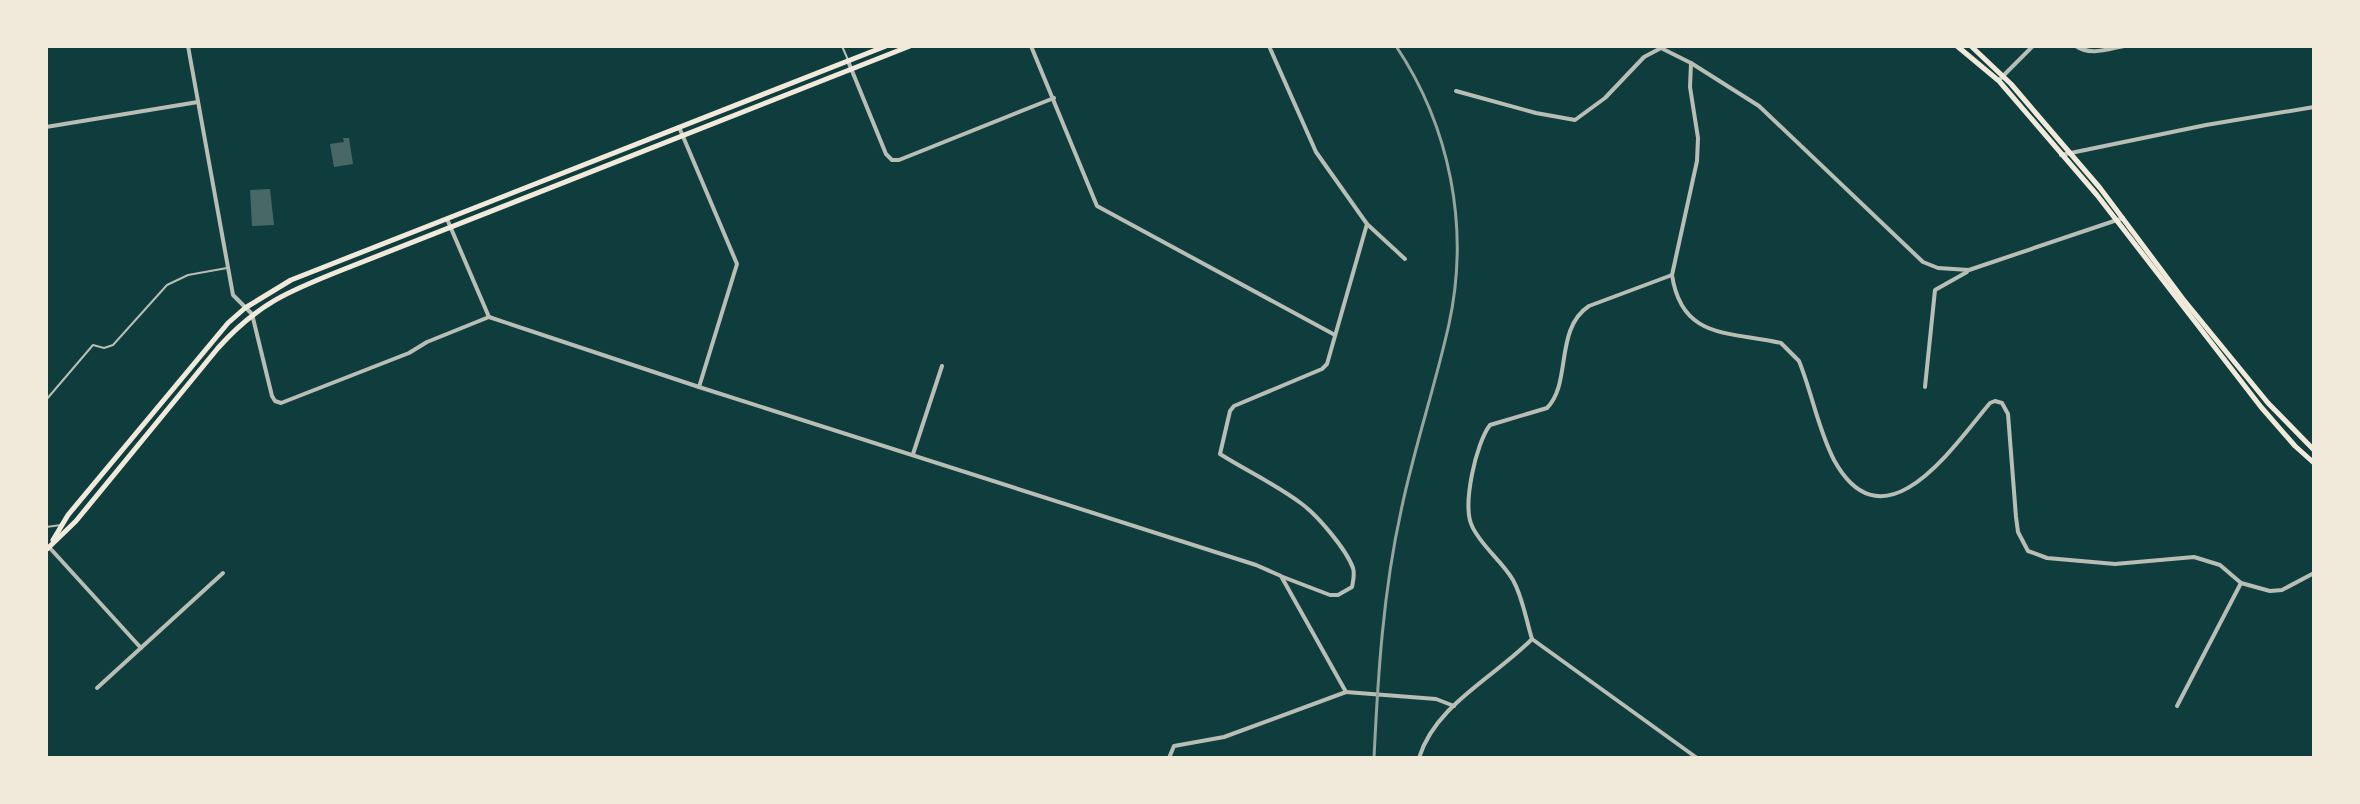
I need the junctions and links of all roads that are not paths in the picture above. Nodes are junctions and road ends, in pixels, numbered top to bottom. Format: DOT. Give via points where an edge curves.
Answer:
graph roads {
  1 [pos="188,46"];
  2 [pos="842,46"];
  3 [pos="886,46"];
  4 [pos="910,46"];
  5 [pos="1031,46"];
  6 [pos="1269,46"];
  7 [pos="1957,46"];
  8 [pos="1971,46"];
  9 [pos="2033,46"];
  10 [pos="2076,46"];
  11 [pos="2124,46"];
  12 [pos="848,61"];
  13 [pos="1691,63"];
  14 [pos="852,70"];
  15 [pos="2001,79"];
  16 [pos="1456,91"];
  17 [pos="1054,98"];
  18 [pos="198,102"];
  19 [pos="2314,107"];
  20 [pos="46,127"];
  21 [pos="679,127"];
  22 [pos="683,135"];
  23 [pos="2068,153"];
  24 [pos="2060,155"];
  25 [pos="2123,218"];
  26 [pos="447,219"];
  27 [pos="2116,221"];
  28 [pos="1367,224"];
  29 [pos="451,228"];
  30 [pos="1405,259"];
  31 [pos="227,268"];
  32 [pos="1969,270"];
  33 [pos="1672,275"];
  34 [pos="245,308"];
  35 [pos="252,314"];
  36 [pos="489,317"];
  37 [pos="1335,335"];
  38 [pos="942,366"];
  39 [pos="699,387"];
  40 [pos="1925,387"];
  41 [pos="46,400"];
  42 [pos="2314,450"];
  43 [pos="913,454"];
  44 [pos="2314,463"];
  45 [pos="62,525"];
  46 [pos="46,527"];
  47 [pos="47,547"];
  48 [pos="223,573"];
  49 [pos="2314,573"];
  50 [pos="1281,576"];
  51 [pos="2241,583"];
  52 [pos="1532,639"];
  53 [pos="141,648"];
  54 [pos="97,688"];
  55 [pos="1346,692"];
  56 [pos="1454,706"];
  57 [pos="2177,706"];
  58 [pos="1169,758"];
  59 [pos="1419,758"];
  60 [pos="1697,758"];
  1 -- 18 [label="street"];
  2 -- 12 [label="lane"];
  3 -- 12 [label="main road"];
  4 -- 14 [label="main road"];
  5 -- 17 [label="street"];
  6 -- 28 [label="street" via="1316,152"];
  7 -- 15 [label="main road"];
  8 -- 15 [label="main road"];
  9 -- 15 [label="street"];
  10 -- 11 [label="street" via="2091,52"];
  12 -- 14 [label="street"];
  12 -- 21 [label="main road"];
  13 -- 16 [label="street" via="1661,48 1644,57 1575,120"];
  13 -- 32 [label="street" via="1759,106 1923,262"];
  13 -- 33 [label="street" via="1697,161"];
  14 -- 17 [label="street" via="892,160"];
  14 -- 22 [label="main road"];
  15 -- 23 [label="main road"];
  15 -- 24 [label="main road"];
  17 -- 37 [label="street" via="1097,206"];
  18 -- 20 [label="street"];
  18 -- 31 [label="street"];
  19 -- 23 [label="street"];
  21 -- 22 [label="street"];
  21 -- 26 [label="main road"];
  22 -- 29 [label="main road"];
  22 -- 39 [label="street" via="737,264"];
  23 -- 24 [label="street"];
  23 -- 25 [label="main road"];
  24 -- 27 [label="main road"];
  25 -- 27 [label="street"];
  25 -- 42 [label="main road" via="2268,403"];
  26 -- 29 [label="street"];
  26 -- 34 [label="main road" via="291,280"];
  27 -- 32 [label="street"];
  27 -- 44 [label="main road" via="2261,407"];
  28 -- 30 [label="street"];
  28 -- 37 [label="street"];
  29 -- 35 [label="main road" via="296,288"];
  29 -- 36 [label="street"];
  31 -- 34 [label="street" via="233,295"];
  31 -- 41 [label="lane" via="167,285 113,345 93,345"];
  32 -- 40 [label="street" via="1935,290"];
  33 -- 51 [label="street" via="1695,323 1781,343 1790,350 1804,373 1833,457 1843,474 1868,495 1892,495 1930,473 1995,401 2008,414 2018,532 2028,551 2047,558 2115,564 2194,557 2220,565"];
  33 -- 52 [label="street" via="1580,312 1565,347 1552,403 1490,425 1480,444 1469,518 1512,578"];
  34 -- 35 [label="street"];
  34 -- 45 [label="main road"];
  35 -- 36 [label="street" via="272,396 281,403"];
  35 -- 47 [label="main road" via="76,521"];
  36 -- 39 [label="street"];
  37 -- 50 [label="street" via="1322,369 1234,406 1224,432 1220,454 1302,504 1344,551 1354,579 1352,587 1330,595"];
  38 -- 43 [label="street"];
  39 -- 43 [label="street"];
  43 -- 50 [label="street"];
  45 -- 46 [label="lane"];
  45 -- 47 [label="main road"];
  47 -- 53 [label="street"];
  48 -- 53 [label="street"];
  49 -- 51 [label="street" via="2282,590"];
  50 -- 55 [label="street"];
  51 -- 57 [label="street"];
  52 -- 56 [label="street"];
  52 -- 60 [label="street"];
  53 -- 54 [label="street"];
  55 -- 56 [label="street" via="1436,699"];
  55 -- 58 [label="street" via="1224,737 1174,746"];
  56 -- 59 [label="street" via="1426,738"];
}
